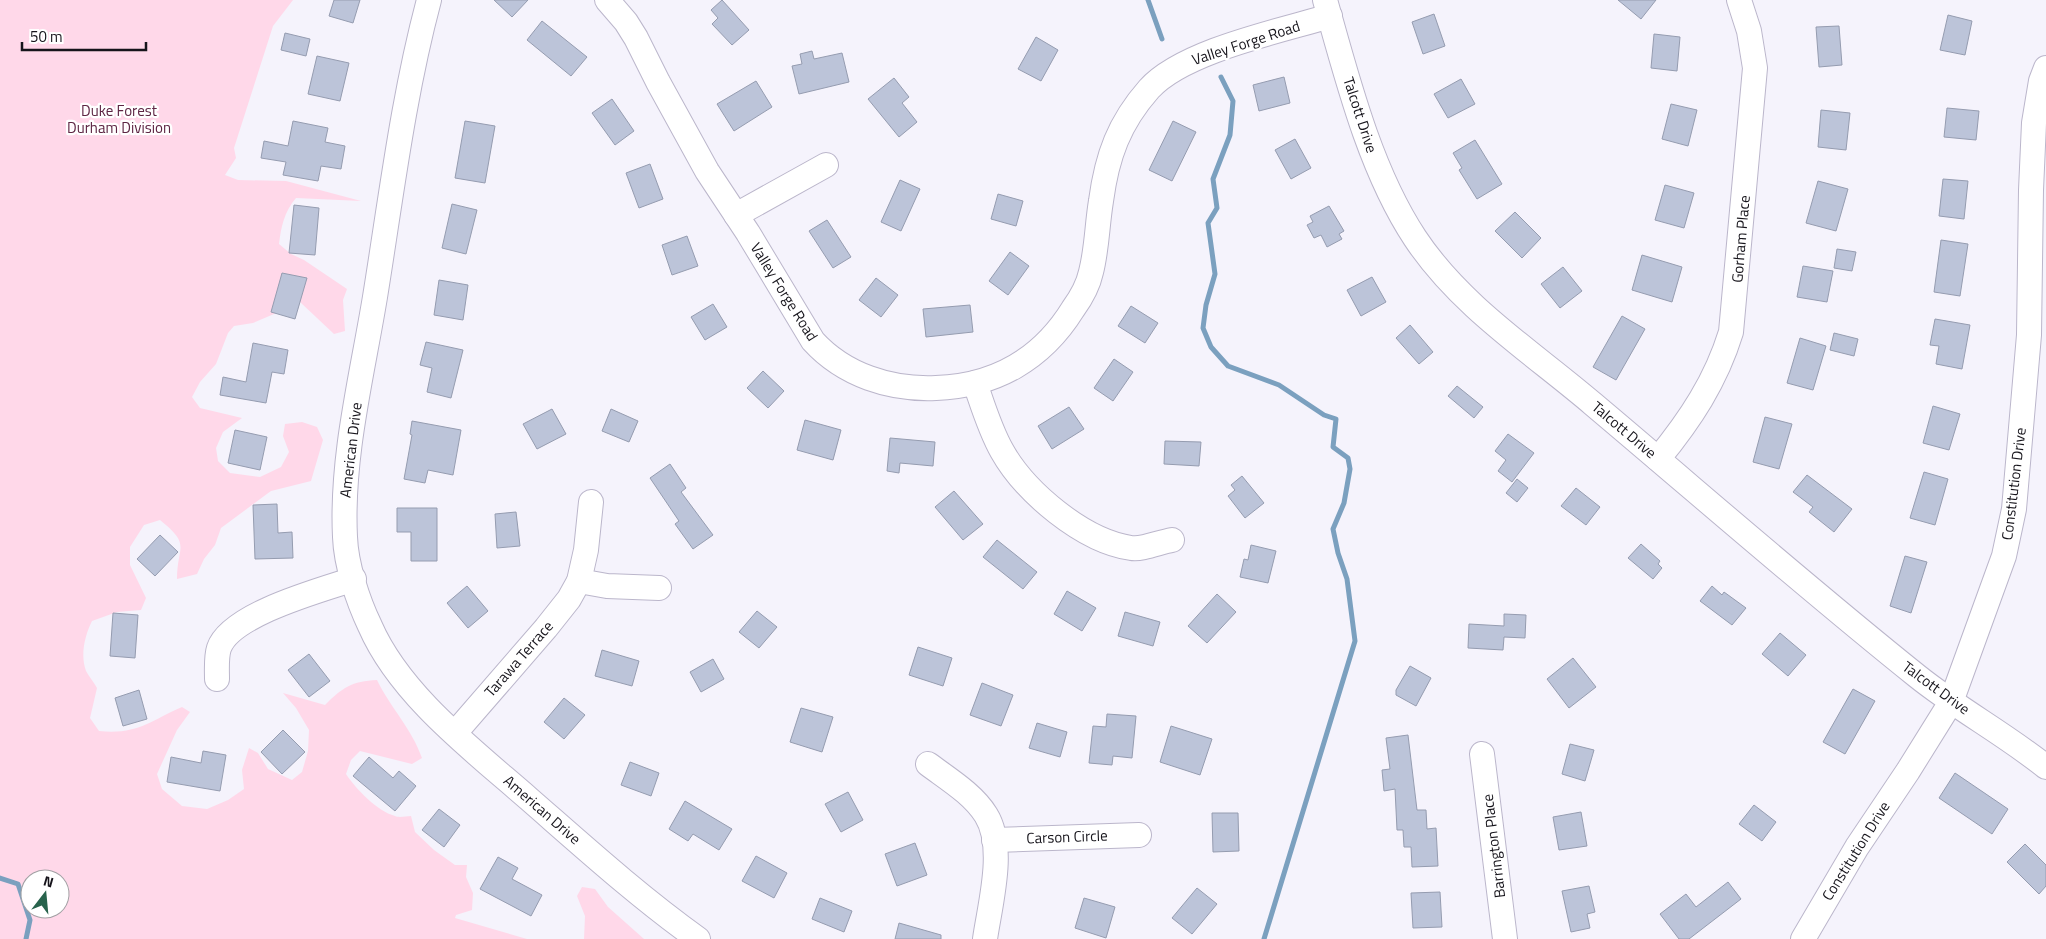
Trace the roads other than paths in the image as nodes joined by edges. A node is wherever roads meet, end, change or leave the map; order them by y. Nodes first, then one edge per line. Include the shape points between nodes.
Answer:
1 (429, 0) edge
2 (608, 0) edge
3 (1739, 0) edge
4 (1327, 8) edge
5 (2046, 68) edge
6 (826, 165) dead end
7 (736, 215) junction
8 (2037, 335) edge
9 (975, 383) junction
10 (1658, 459) junction
11 (591, 502) dead end
12 (1172, 540) dead end
13 (354, 579) junction
14 (578, 582) junction
15 (659, 588) dead end
16 (217, 679) dead end
17 (1951, 702) junction
18 (455, 733) junction
19 (1482, 754) dead end
20 (928, 764) dead end
21 (2046, 767) edge
22 (1139, 835) dead end
23 (994, 840) junction
24 (698, 939) edge
25 (985, 939) edge
26 (1505, 939) edge
27 (1803, 939) edge

1 - 13 street, American Drive via 410,86 344,487 345,539
2 - 7 street, Valley Forge Road via 636,38 707,171
3 - 10 street, Gorham Place via 1749,31 1755,68 1731,332 1717,372 1703,398
4 - 9 street, Valley Forge Road via 1196,58 1150,87 1117,136 1105,177 1091,273 1081,298 1062,327 1033,356
4 - 10 street, Talcott Drive via 1378,168 1416,240 1448,280 1500,329
5 - 8 street, Constitution Drive via 2034,123 2031,190
6 - 7 street
7 - 9 street, Valley Forge Road via 803,327 832,358 872,379 896,386 951,387
8 - 17 street, Constitution Drive via 2009,535
9 - 12 street via 1002,452 1026,483 1068,520 1102,539 1133,549
10 - 17 street, Talcott Drive
11 - 14 street, Tarawa Terrace via 586,550
13 - 16 street via 261,612 234,629 219,649
13 - 18 street, American Drive via 369,625 388,661 413,693
14 - 15 street
14 - 18 street, Tarawa Terrace via 546,628
17 - 21 street, Talcott Drive
17 - 27 street, Constitution Drive via 1857,847
18 - 24 street, American Drive via 633,891
19 - 26 street, Barrington Place
20 - 23 street via 979,806
22 - 23 street, Carson Circle
23 - 25 street via 995,868

